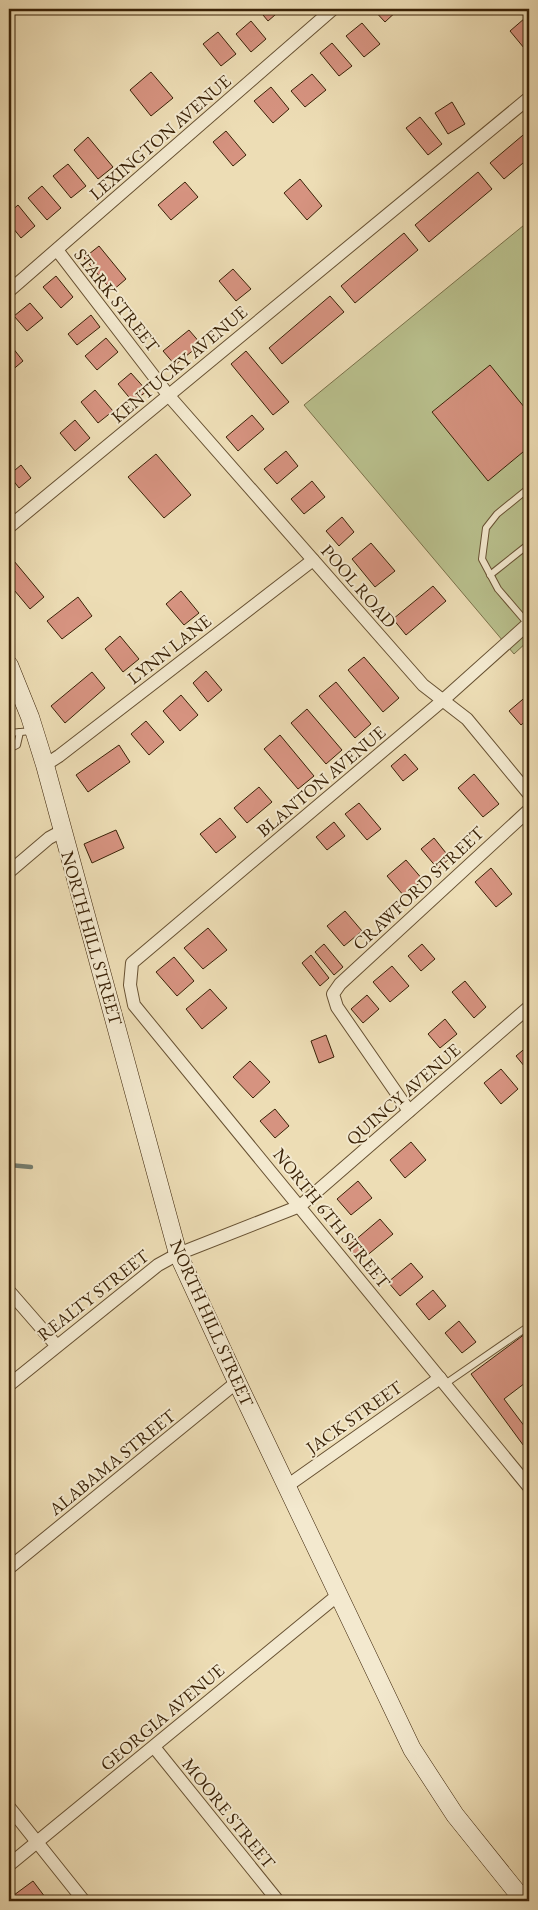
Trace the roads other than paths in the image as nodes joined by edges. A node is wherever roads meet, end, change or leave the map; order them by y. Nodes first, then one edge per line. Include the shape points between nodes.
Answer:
1 (333, 9) edge
2 (529, 98) edge
3 (57, 250) junction
4 (9, 291) edge
5 (169, 396) junction
6 (529, 488) edge
7 (9, 525) edge
8 (529, 544) edge
9 (313, 560) junction
10 (490, 575) junction
11 (529, 624) edge
12 (9, 665) edge
13 (442, 701) junction
14 (27, 732) junction
15 (9, 733) edge
16 (9, 749) edge
17 (45, 765) junction
18 (529, 794) edge
19 (529, 810) edge
20 (62, 831) junction
21 (9, 872) edge
22 (132, 963) joint
23 (529, 1009) edge
24 (409, 1112) junction
25 (300, 1206) junction
26 (178, 1254) junction
27 (9, 1290) edge
28 (529, 1326) edge
29 (56, 1345) junction
30 (443, 1381) junction
31 (236, 1382) junction
32 (9, 1385) edge
33 (287, 1486) junction
34 (529, 1487) edge
35 (9, 1568) edge
36 (338, 1595) junction
37 (154, 1747) junction
38 (9, 1807) edge
39 (37, 1842) junction
40 (9, 1865) edge
41 (84, 1901) edge
42 (278, 1901) edge
43 (524, 1901) edge

1 - 3 street, LEXINGTON AVENUE
2 - 5 street, KENTUCKY AVENUE
3 - 4 street, LEXINGTON AVENUE
3 - 5 street, STARK STREET
5 - 7 street, KENTUCKY AVENUE
5 - 9 street, POOL ROAD
6 - 10 lane via 486,528 482,559
8 - 10 lane
9 - 13 street, POOL ROAD via 423,685
9 - 17 street, LYNN LANE
10 - 11 lane
11 - 13 street, BLANTON AVENUE
12 - 14 street, NORTH HILL STREET
13 - 18 street, POOL ROAD via 466,719
13 - 22 street, BLANTON AVENUE
14 - 15 lane
14 - 16 lane via 17,745
14 - 17 street, NORTH HILL STREET
17 - 20 street, NORTH HILL STREET
19 - 24 street, CRAWFORD STREET via 333,994 337,1007
20 - 21 street
20 - 26 street, NORTH HILL STREET
22 - 25 street, NORTH 6TH STREET via 130,985 134,1005
23 - 24 street, QUINCY AVENUE
24 - 25 street, QUINCY AVENUE
25 - 26 street, QUINCY AVENUE
25 - 30 street, NORTH 6TH STREET
26 - 29 street, REALTY STREET via 158,1265
26 - 31 street, NORTH HILL STREET
27 - 29 street
28 - 30 lane
29 - 32 street, REALTY STREET
30 - 33 street, JACK STREET
30 - 34 street, NORTH 6TH STREET
31 - 33 street, NORTH HILL STREET
31 - 35 street, ALABAMA STREET
33 - 36 street, NORTH HILL STREET
36 - 37 street, GEORGIA AVENUE
36 - 43 street, NORTH HILL STREET via 412,1750 456,1815
37 - 39 street, GEORGIA AVENUE
37 - 42 street, MOORE STREET
38 - 39 street
39 - 40 street, GEORGIA AVENUE
39 - 41 street

